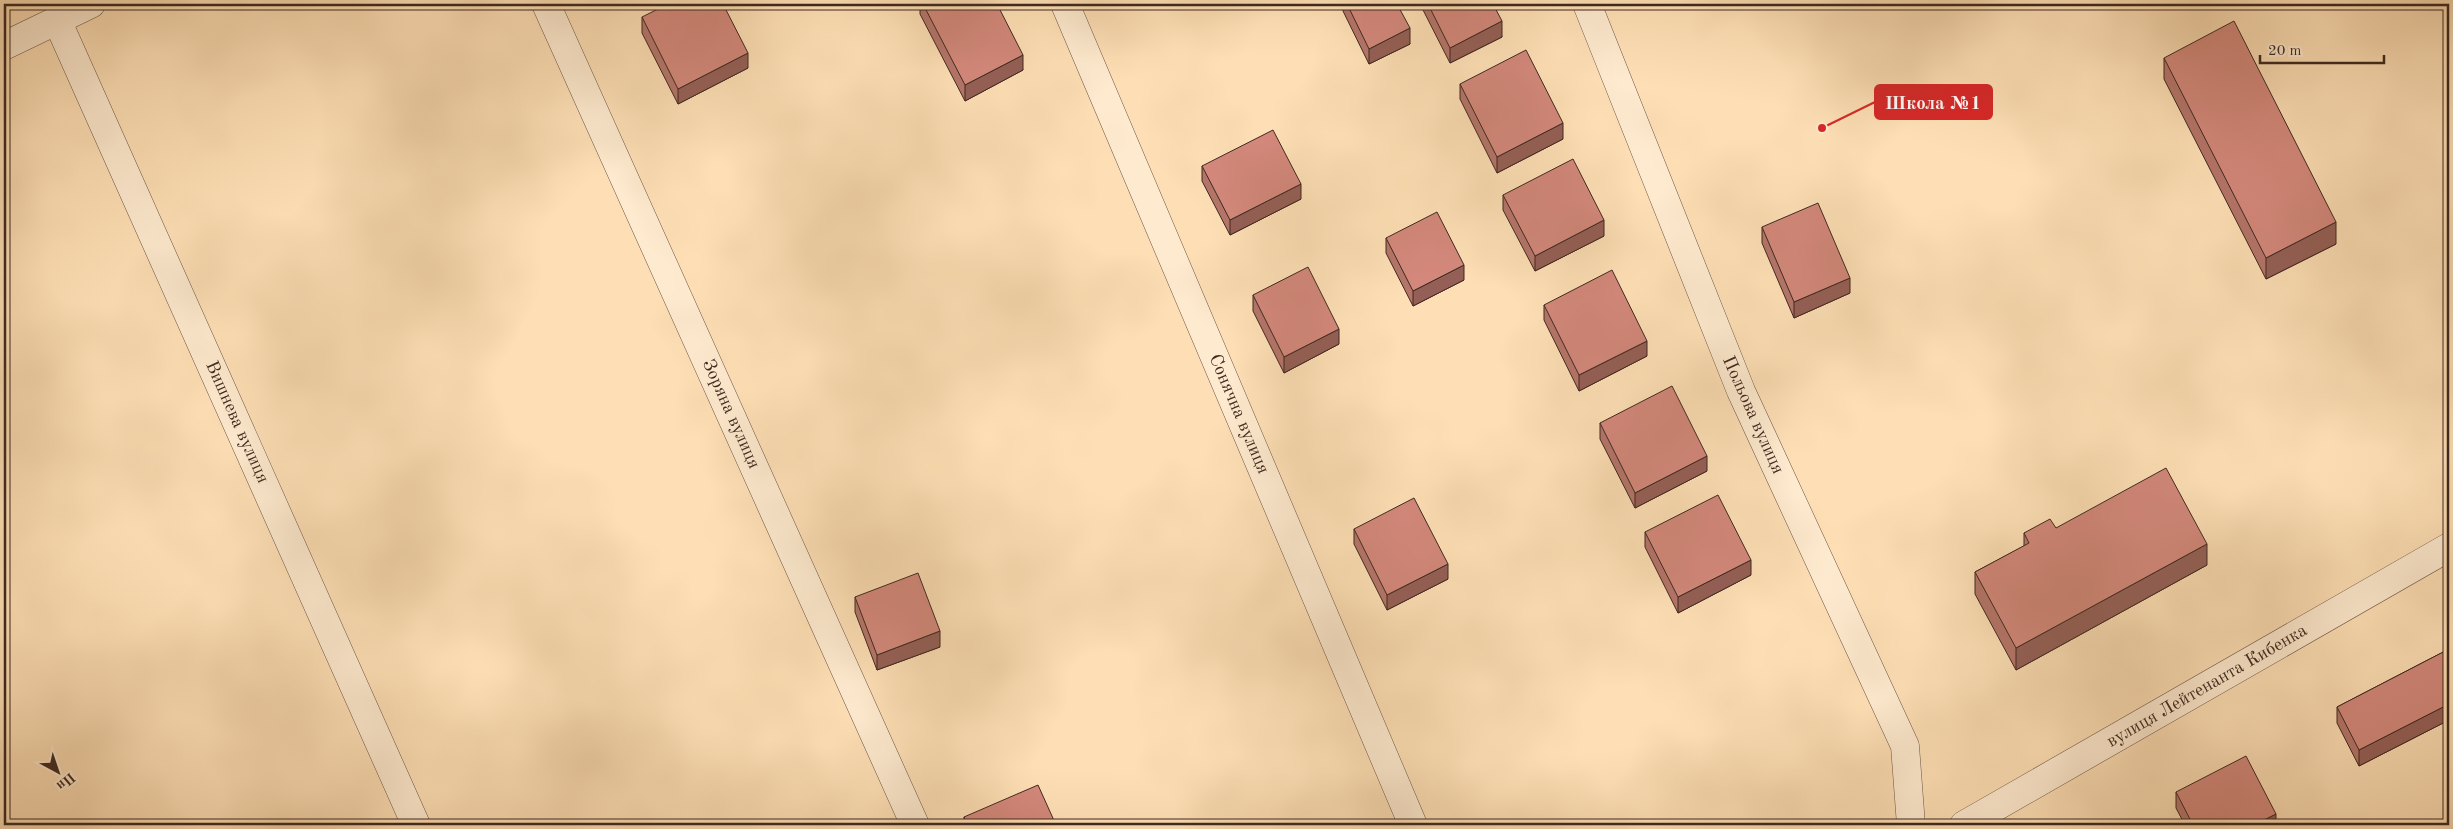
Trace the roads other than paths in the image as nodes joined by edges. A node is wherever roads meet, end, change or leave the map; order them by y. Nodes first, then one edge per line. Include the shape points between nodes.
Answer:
1 (91, 4) edge
2 (546, 4) edge
3 (1065, 4) edge
4 (1587, 4) edge
5 (57, 20) junction
6 (4, 46) edge
7 (2449, 547) edge
8 (416, 825) edge
9 (915, 825) edge
10 (1413, 825) edge
11 (1911, 825) edge
12 (1964, 825) edge

1 - 5 street
2 - 9 street, Зоряна вулиця
3 - 10 street, Сонячна вулиця
4 - 11 street, Польова вулиця via 1741,391 1905,746
5 - 6 street
5 - 8 street, Вишнева вулиця
7 - 12 street, вулиця Лейтенанта Кибенка

